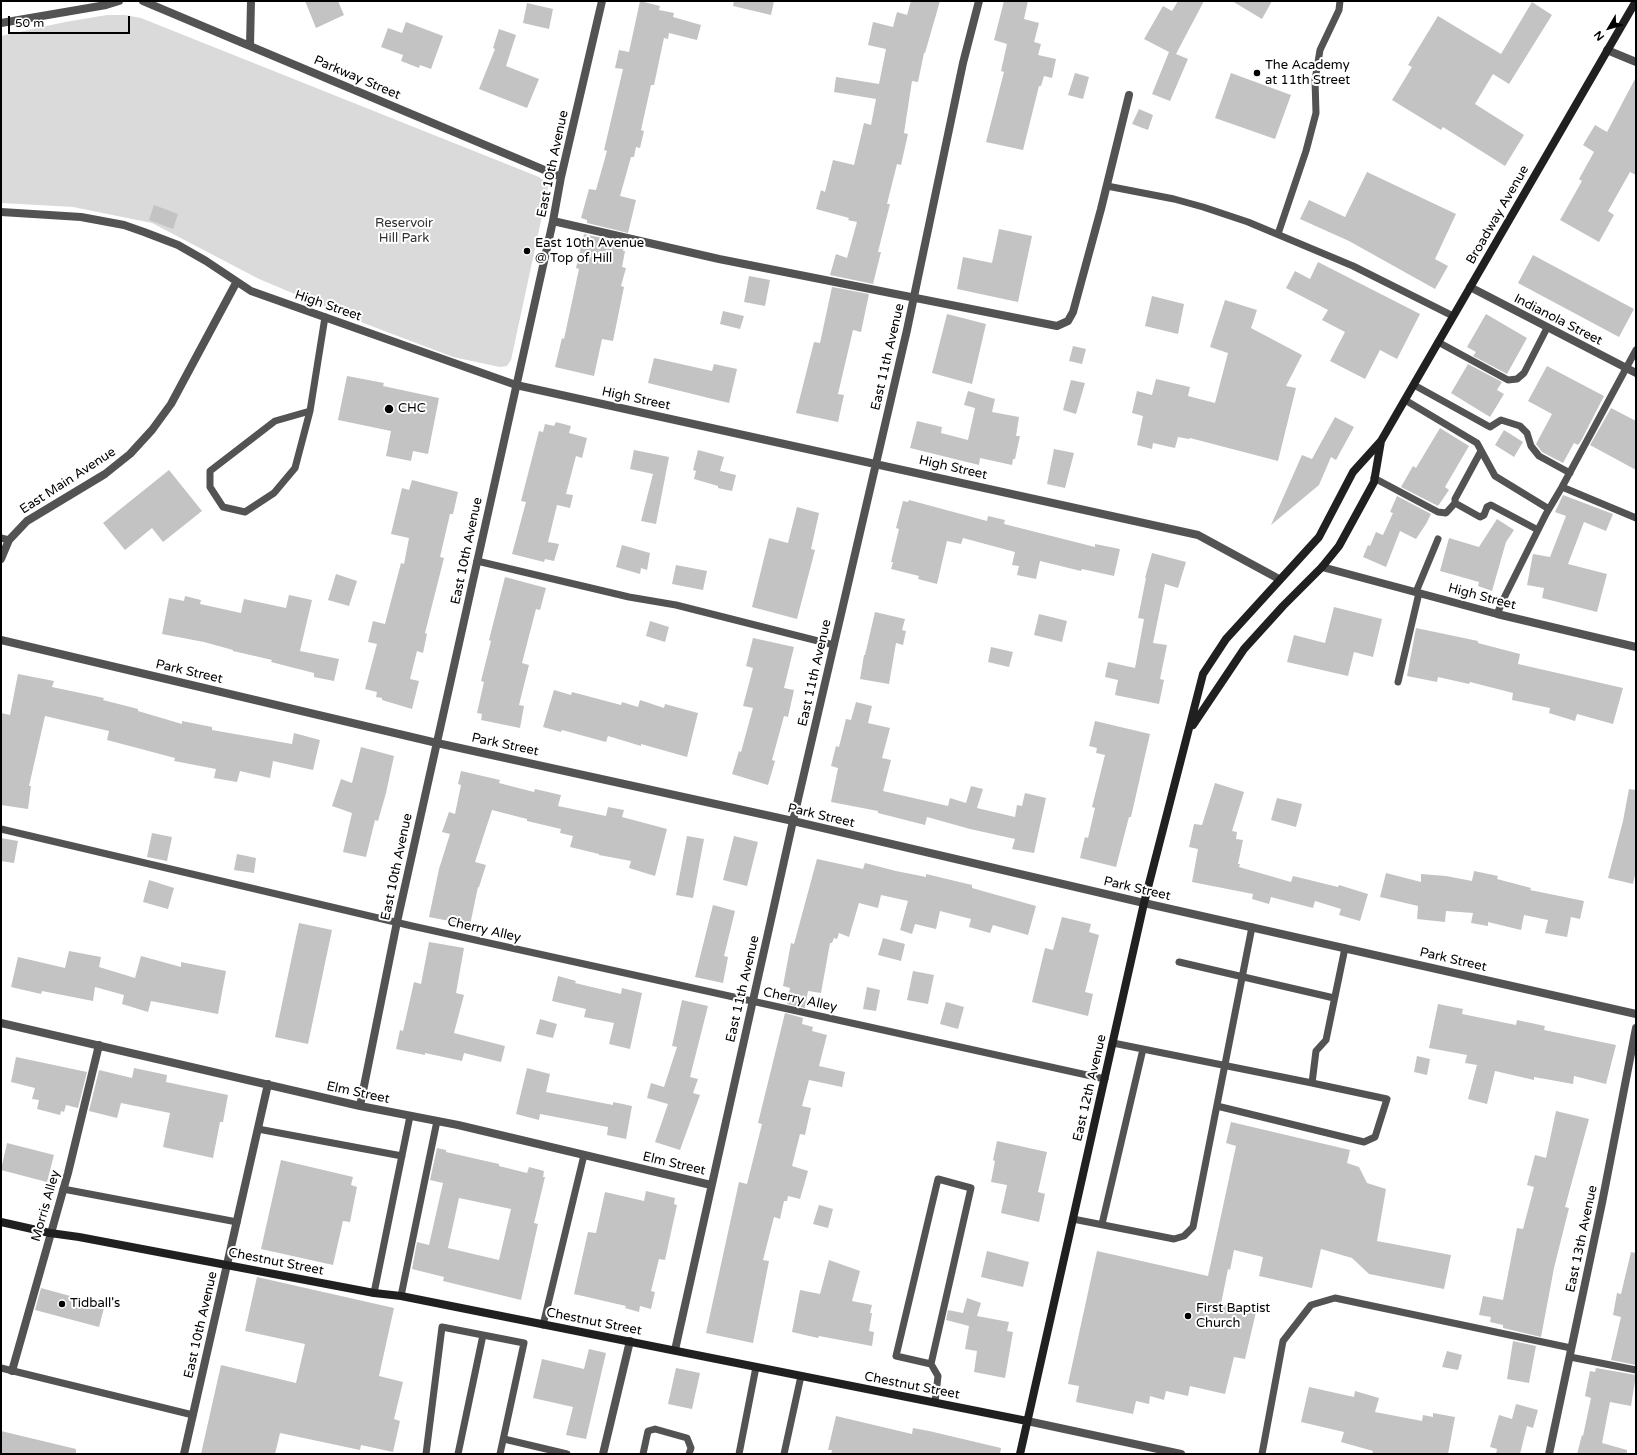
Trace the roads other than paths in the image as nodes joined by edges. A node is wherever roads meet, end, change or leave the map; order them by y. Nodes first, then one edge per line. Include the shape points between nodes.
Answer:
1 (119, 1) edge
2 (143, 1) edge
3 (251, 1) edge
4 (602, 1) edge
5 (979, 1) edge
6 (1340, 1) edge
7 (1636, 1) edge
8 (1, 23) edge
9 (250, 46) junction
10 (1607, 50) junction
11 (1636, 62) edge
12 (1129, 95) dead end
13 (561, 177) junction
14 (1107, 186) junction
15 (1, 212) edge
16 (553, 221) junction
17 (1278, 234) junction
18 (236, 283) junction
19 (1470, 287) junction
20 (914, 297) junction
21 (1453, 316) junction
22 (325, 318) junction
23 (1547, 328) junction
24 (1438, 342) junction
25 (1636, 350) edge
26 (1626, 368) junction
27 (1636, 373) edge
28 (516, 385) junction
29 (1414, 385) junction
30 (1405, 400) junction
31 (310, 411) junction
32 (1381, 441) junction
33 (1481, 451) junction
34 (875, 463) junction
35 (1570, 473) junction
36 (1374, 478) junction
37 (1562, 487) junction
38 (1455, 503) junction
39 (1549, 509) junction
40 (1636, 518) edge
41 (1538, 530) junction
42 (5, 539) edge
43 (1438, 539) dead end
44 (1, 558) edge
45 (477, 561) junction
46 (1322, 567) junction
47 (1279, 579) junction
48 (1300, 589) joint
49 (1418, 593) junction
50 (1497, 614) junction
51 (1, 640) edge
52 (834, 645) junction
53 (1636, 647) edge
54 (1398, 682) dead end
55 (1190, 729) junction
56 (437, 742) junction
57 (793, 821) junction
58 (1, 829) edge
59 (1144, 903) junction
60 (398, 922) junction
61 (1252, 928) junction
62 (1345, 948) junction
63 (1179, 962) dead end
64 (1242, 976) junction
65 (1334, 998) junction
66 (752, 1002) junction
67 (1636, 1014) edge
68 (1, 1023) edge
69 (1636, 1028) edge
70 (1113, 1043) junction
71 (99, 1045) junction
72 (1143, 1049) junction
73 (1225, 1066) junction
74 (1105, 1079) junction
75 (1312, 1083) junction
76 (268, 1084) junction
77 (360, 1106) junction
78 (1217, 1106) junction
79 (410, 1116) junction
80 (437, 1121) junction
81 (258, 1129) junction
82 (584, 1155) junction
83 (402, 1156) junction
84 (711, 1185) junction
85 (63, 1189) junction
86 (1073, 1219) junction
87 (1, 1222) edge
88 (237, 1222) junction
89 (1102, 1224) junction
90 (50, 1233) junction
91 (227, 1265) junction
92 (374, 1293) junction
93 (402, 1296) junction
94 (544, 1325) junction
95 (483, 1335) junction
96 (630, 1341) junction
97 (674, 1350) junction
98 (1571, 1352) junction
99 (931, 1364) junction
100 (756, 1367) junction
101 (1, 1368) edge
102 (1636, 1370) edge
103 (12, 1371) junction
104 (801, 1376) junction
105 (935, 1402) junction
106 (193, 1415) junction
107 (1027, 1421) junction
108 (504, 1439) junction
109 (184, 1454) edge
110 (426, 1454) edge
111 (458, 1454) edge
112 (500, 1454) edge
113 (567, 1454) edge
114 (603, 1454) edge
115 (643, 1454) edge
116 (689, 1454) edge
117 (739, 1454) edge
118 (784, 1454) edge
119 (1020, 1454) edge
120 (1181, 1454) edge
121 (1262, 1454) edge
122 (1549, 1454) edge

1 - 8 street
2 - 9 street, Parkway Street
3 - 9 street
4 - 13 street, East 10th Avenue
5 - 20 street, East 11th Avenue via 963,62
6 - 17 lane via 1339,10 1320,50 1315,80 1316,113
7 - 10 street, Broadway Avenue
9 - 13 street, Parkway Street
10 - 11 street
10 - 19 street, Broadway Avenue
12 - 14 street
13 - 16 street, East 10th Avenue
14 - 17 lane via 1140,191 1203,207
14 - 20 street via 1073,312 1065,324 1045,324
15 - 18 street, High Street via 81,217 124,225 178,245
16 - 20 street via 719,259
16 - 28 street, East 10th Avenue
17 - 21 lane via 1353,266
18 - 22 street, High Street
18 - 42 street, East Main Avenue via 171,404 152,430 130,454 105,474 32,518
19 - 21 street, Broadway Avenue
19 - 23 street, Indianola Street
20 - 34 street, East 11th Avenue
21 - 24 street, Broadway Avenue
22 - 28 street, High Street
22 - 31 lane
23 - 24 lane via 1524,373 1508,380
23 - 26 street, Indianola Street
24 - 29 street, Broadway Avenue
25 - 26 lane
26 - 27 street, Indianola Street
26 - 35 lane
28 - 34 street, High Street
28 - 45 street, East 10th Avenue
29 - 30 street, Broadway Avenue
29 - 35 lane via 1490,427 1500,420 1520,426 1527,432 1531,446 1539,456
30 - 32 street, Broadway Avenue
30 - 33 lane via 1477,443
31 - 31 lane via 295,468 274,493 245,512 223,507 210,487 210,471 275,421
32 - 36 street, Broadway Avenue
32 - 47 street, Broadway Avenue via 1353,472 1319,537
33 - 38 lane via 1454,499
33 - 39 lane via 1495,476
34 - 47 street, High Street via 1198,535
34 - 52 street, East 11th Avenue
35 - 37 lane
36 - 38 lane via 1438,512 1446,513
36 - 46 street, Broadway Avenue via 1339,546
37 - 39 lane
37 - 40 lane
38 - 41 lane via 1480,517 1491,505
39 - 41 lane
41 - 50 lane
42 - 44 street, East Main Avenue
43 - 49 lane
45 - 52 lane via 628,597 676,605
45 - 56 street, East 10th Avenue
46 - 48 street, Broadway Avenue
46 - 49 street, High Street
47 - 55 street, East 12th Avenue via 1226,639 1203,674
48 - 55 street, East 12th Avenue via 1244,649
49 - 50 street, High Street
49 - 54 lane
50 - 53 street, High Street
51 - 56 street, Park Street
52 - 57 street, East 11th Avenue
55 - 59 street, East 12th Avenue
56 - 57 street, Park Street
56 - 60 street, East 10th Avenue
57 - 59 street, Park Street
57 - 66 street, East 11th Avenue
58 - 60 lane, Cherry Alley
59 - 61 street, Park Street
59 - 70 street, East 12th Avenue
60 - 66 lane, Cherry Alley
60 - 77 street, East 10th Avenue
61 - 62 street, Park Street
61 - 64 lane
62 - 65 lane
62 - 67 street, Park Street
63 - 64 lane
64 - 65 lane
64 - 73 lane
65 - 75 lane via 1326,1040 1316,1051
66 - 74 lane, Cherry Alley
66 - 84 street, East 11th Avenue
68 - 71 street, Elm Street
69 - 98 street, East 13th Avenue
70 - 72 lane
70 - 74 street, East 12th Avenue
71 - 76 street, Elm Street
71 - 85 street, Morris Alley
72 - 73 lane
72 - 89 lane
73 - 75 lane
73 - 78 lane
74 - 86 street, East 12th Avenue
75 - 78 lane via 1387,1099 1375,1137 1364,1142
76 - 77 street, Elm Street
76 - 81 street, East 10th Avenue
77 - 79 street, Elm Street
78 - 89 lane via 1193,1227 1184,1236 1174,1239
79 - 80 street, Elm Street
79 - 83 lane
80 - 82 street, Elm Street
80 - 93 lane
81 - 83 lane
81 - 88 street, East 10th Avenue
82 - 84 street, Elm Street
82 - 94 lane
83 - 92 lane
84 - 97 street, East 11th Avenue
85 - 88 lane
85 - 90 street, Morris Alley
86 - 89 lane
86 - 107 street, East 12th Avenue
87 - 90 street, Chestnut Street
88 - 91 street, East 10th Avenue
90 - 91 street, Chestnut Street
90 - 103 street, Morris Alley
91 - 92 street, Chestnut Street
91 - 106 street, East 10th Avenue
92 - 93 street, Chestnut Street
93 - 94 street, Chestnut Street
94 - 96 street, Chestnut Street
95 - 108 lane via 524,1343
95 - 110 lane via 442,1327
95 - 111 lane
96 - 97 street, Chestnut Street
96 - 114 street
97 - 100 street, Chestnut Street
98 - 102 lane
98 - 121 lane via 1335,1298 1311,1305 1283,1341
98 - 122 street, East 13th Avenue
99 - 99 lane via 971,1188 938,1179 896,1356
99 - 105 lane via 938,1376
100 - 104 street, Chestnut Street
100 - 117 lane
101 - 103 lane
103 - 106 lane
104 - 105 street, Chestnut Street
104 - 118 lane
105 - 107 street, Chestnut Street
106 - 109 street, East 10th Avenue
107 - 119 street, East 12th Avenue
107 - 120 street, Chestnut Street
108 - 112 lane
108 - 113 lane
115 - 116 lane via 648,1431 656,1430 687,1438 691,1448

